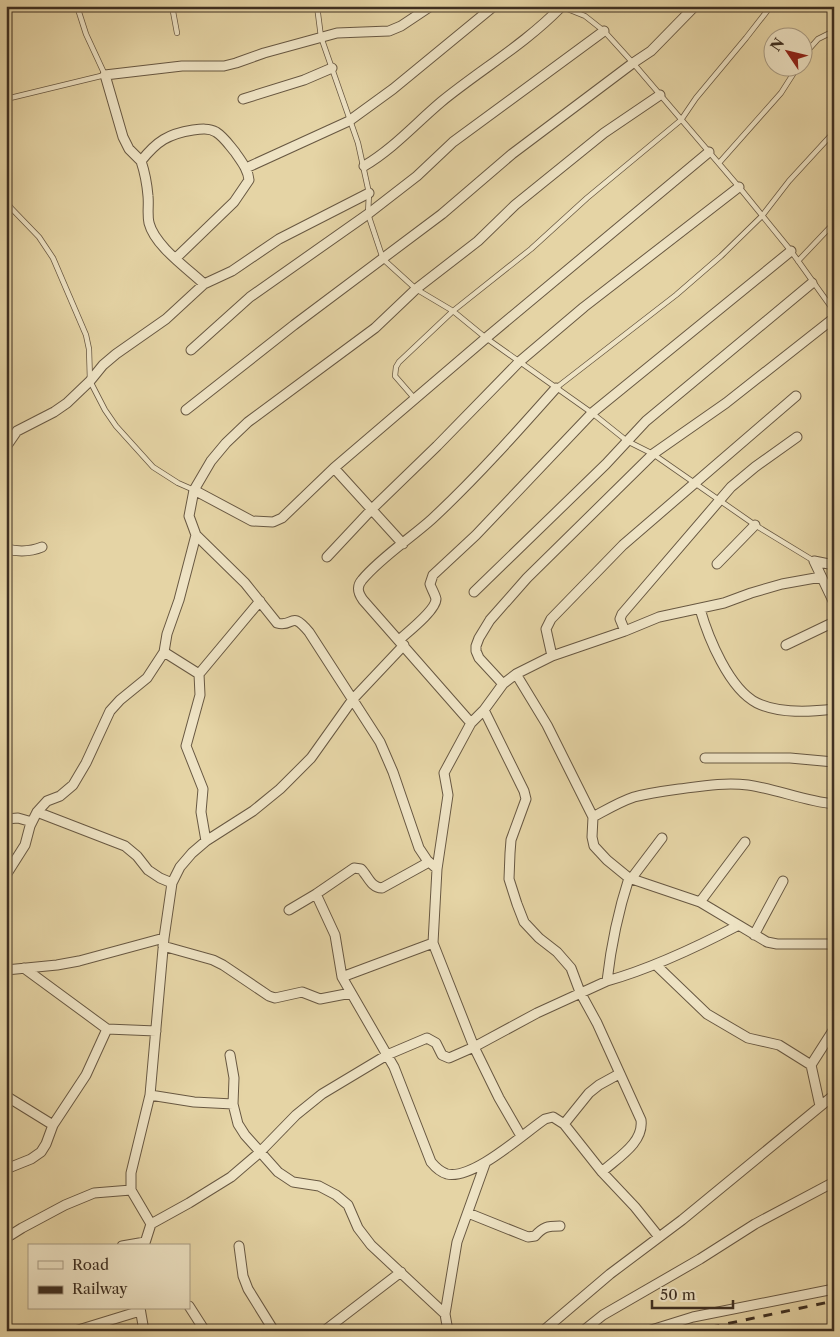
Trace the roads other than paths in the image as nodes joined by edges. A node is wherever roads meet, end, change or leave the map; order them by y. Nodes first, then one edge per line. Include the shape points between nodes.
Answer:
1 (77, 6) edge
2 (172, 6) edge
3 (317, 6) edge
4 (431, 6) edge
5 (494, 6) edge
6 (561, 6) edge
7 (695, 6) edge
8 (771, 6) edge
9 (604, 31) junction
10 (834, 31) edge
11 (177, 34) dead end
12 (321, 37) junction
13 (812, 46) edge
14 (633, 62) junction
15 (332, 68) junction
16 (105, 74) junction
17 (791, 78) edge
18 (660, 95) junction
19 (6, 99) edge
20 (243, 99) dead end
21 (681, 120) junction
22 (349, 121) junction
23 (834, 132) edge
24 (710, 152) junction
25 (141, 161) junction
26 (719, 163) junction
27 (364, 166) junction
28 (246, 168) junction
29 (739, 186) junction
30 (369, 193) junction
31 (6, 200) edge
32 (368, 214) junction
33 (762, 216) junction
34 (834, 223) edge
35 (790, 251) junction
36 (176, 258) junction
37 (383, 259) junction
38 (798, 261) junction
39 (812, 283) junction
40 (204, 284) junction
41 (416, 289) junction
42 (453, 311) junction
43 (834, 311) edge
44 (834, 318) edge
45 (486, 338) junction
46 (191, 350) dead end
47 (519, 362) junction
48 (90, 381) junction
49 (556, 388) junction
50 (796, 396) dead end
51 (416, 400) junction
52 (186, 410) dead end
53 (592, 413) junction
54 (797, 437) dead end
55 (627, 441) junction
56 (6, 447) edge
57 (653, 454) junction
58 (334, 468) junction
59 (695, 483) junction
60 (194, 490) junction
61 (720, 501) junction
62 (372, 509) junction
63 (755, 525) junction
64 (196, 535) junction
65 (403, 544) junction
66 (42, 547) dead end
67 (6, 549) edge
68 (327, 557) dead end
69 (814, 561) junction
70 (717, 564) dead end
71 (834, 565) edge
72 (820, 577) junction
73 (474, 592) dead end
74 (260, 601) junction
75 (834, 603) edge
76 (700, 608) junction
77 (834, 622) edge
78 (625, 631) junction
79 (402, 643) junction
80 (786, 644) dead end
81 (164, 652) junction
82 (552, 656) junction
83 (199, 674) junction
84 (516, 674) junction
85 (504, 684) junction
86 (353, 699) junction
87 (834, 709) edge
88 (484, 710) junction
89 (471, 723) junction
90 (705, 758) dead end
91 (834, 762) edge
92 (834, 804) edge
93 (37, 812) junction
94 (593, 817) junction
95 (6, 819) edge
96 (32, 822) junction
97 (662, 838) dead end
98 (206, 841) junction
99 (745, 842) dead end
100 (429, 862) junction
101 (437, 869) junction
102 (6, 875) edge
103 (630, 878) junction
104 (783, 881) dead end
105 (172, 883) junction
106 (316, 894) junction
107 (700, 902) junction
108 (289, 910) dead end
109 (737, 926) junction
110 (754, 936) junction
111 (164, 942) junction
112 (433, 943) junction
113 (834, 944) edge
114 (656, 965) junction
115 (24, 968) junction
116 (6, 970) edge
117 (342, 977) junction
118 (607, 981) junction
119 (580, 992) junction
120 (351, 993) junction
121 (107, 1029) junction
122 (834, 1029) edge
123 (156, 1031) junction
124 (474, 1047) junction
125 (230, 1055) dead end
126 (387, 1055) junction
127 (811, 1065) junction
128 (619, 1074) junction
129 (150, 1095) junction
130 (834, 1095) edge
131 (6, 1096) edge
132 (233, 1104) junction
133 (820, 1106) junction
134 (564, 1124) junction
135 (53, 1125) junction
136 (521, 1136) junction
137 (259, 1153) junction
138 (485, 1164) junction
139 (6, 1169) edge
140 (602, 1172) junction
141 (834, 1182) edge
142 (131, 1190) junction
143 (468, 1213) junction
144 (151, 1224) junction
145 (560, 1226) dead end
146 (659, 1237) junction
147 (6, 1238) edge
148 (144, 1244) edge
149 (239, 1246) dead end
150 (401, 1272) junction
151 (834, 1289) edge
152 (190, 1308) edge
153 (140, 1310) edge
154 (445, 1314) junction
155 (75, 1331) edge
156 (144, 1331) edge
157 (205, 1331) edge
158 (274, 1331) edge
159 (324, 1331) edge
160 (448, 1331) edge
161 (543, 1331) edge
162 (583, 1331) edge
163 (648, 1331) edge

1 - 16 lane
2 - 11 lane
3 - 12 lane
4 - 12 street via 389,30
5 - 22 street
6 - 9 lane via 585,16
6 - 27 street via 545,24 440,102 386,151
7 - 14 street via 651,51
8 - 21 lane
9 - 14 lane
9 - 32 street via 453,142 417,176
10 - 13 lane
12 - 15 lane
12 - 16 street via 224,66 182,66
14 - 18 lane
14 - 37 street via 512,154
15 - 20 street
15 - 22 lane
16 - 19 lane
16 - 25 street via 123,137
17 - 26 lane
18 - 21 lane
18 - 41 street via 604,134
21 - 24 lane
21 - 42 lane via 531,249
22 - 27 lane
22 - 28 street
23 - 33 lane
24 - 26 lane
24 - 45 street
25 - 28 street via 161,140 178,132 208,129 226,140
25 - 36 street via 146,175 151,230
26 - 29 lane
27 - 30 lane
28 - 36 street via 249,180 241,194
29 - 33 lane
29 - 47 street
30 - 32 lane
30 - 40 street via 280,239 232,271
31 - 48 lane via 53,258 86,335 90,349
32 - 37 lane
32 - 46 street via 250,297
33 - 35 lane
33 - 49 lane via 676,294
34 - 38 lane
35 - 38 lane
35 - 53 street
36 - 40 street
37 - 41 lane
37 - 52 street
38 - 39 lane
39 - 43 lane
39 - 55 street via 646,421
40 - 48 street via 166,319 103,365
41 - 42 lane
41 - 60 street via 375,328 248,422 211,461
42 - 45 lane
42 - 51 lane via 396,368 395,376
44 - 57 street via 726,403
45 - 47 lane
45 - 51 street
47 - 49 lane
47 - 62 street
48 - 56 street via 54,412 17,432
48 - 60 lane via 116,426 153,467
49 - 53 lane
49 - 65 street via 490,460
50 - 59 street
51 - 58 street
53 - 55 lane
53 - 79 street via 433,576 430,584 435,603
54 - 61 street via 738,481
55 - 57 lane
55 - 73 street
57 - 59 lane
57 - 85 street via 527,578 490,620 479,638 476,651
58 - 60 street via 282,518 273,522 252,520
58 - 62 street
59 - 61 lane
59 - 82 street via 623,545 551,619 546,629
60 - 64 street via 189,516
61 - 63 lane
61 - 78 street via 620,616
62 - 65 street
62 - 68 street
63 - 69 lane
63 - 70 street
64 - 74 street
64 - 81 street
65 - 79 street via 358,587 362,600
66 - 67 street via 18,551
69 - 71 street
69 - 72 street
72 - 75 street
72 - 76 street
74 - 83 street
74 - 86 street via 277,623 294,619 302,624
76 - 78 street
76 - 87 street via 719,656 748,697 764,706 781,710
77 - 80 street
78 - 82 street
79 - 86 street
79 - 89 street
81 - 83 street
81 - 93 street via 147,678 110,711 73,785 60,796 47,801
82 - 84 street
83 - 98 street via 200,695 186,746 203,789 201,812
84 - 85 street
84 - 94 street via 547,725
85 - 88 street
86 - 98 street via 310,758 280,789 253,812
86 - 100 street via 380,742 419,848
88 - 89 street
88 - 119 street via 521,782 526,799 511,840 510,880 517,904 524,922 571,968
89 - 101 street via 444,773 448,795
90 - 91 street
92 - 94 street via 767,788 719,784 635,797
93 - 96 street
93 - 105 street via 125,846 148,870
94 - 103 street via 594,846
95 - 96 street
96 - 102 street via 25,845
97 - 103 street
98 - 105 street via 180,867
99 - 107 street
100 - 101 street
100 - 106 street via 379,888 361,869 354,868
101 - 112 street
103 - 107 street
103 - 118 street via 611,944
104 - 110 street
105 - 111 street
106 - 108 street
106 - 117 street via 335,935
107 - 109 street
109 - 110 street
109 - 114 street
110 - 113 street via 777,944
111 - 115 street via 57,965
111 - 120 street via 218,962 276,998 302,992 320,999
111 - 123 street
112 - 117 street
112 - 124 street
114 - 118 street
114 - 127 street via 713,1018 748,1038 779,1045
115 - 116 street
115 - 121 street
117 - 120 street
118 - 119 street
119 - 124 street
119 - 128 street
120 - 126 street
121 - 123 street
121 - 135 street via 86,1075
122 - 127 street
123 - 129 street
124 - 126 street via 449,1058 427,1038
124 - 136 street
125 - 132 street via 234,1078
126 - 137 street via 322,1094
126 - 138 street via 437,1170 456,1174
127 - 133 street
128 - 134 street via 589,1093
128 - 140 street via 642,1127 634,1143
129 - 132 street
129 - 142 street via 135,1150
130 - 133 street
131 - 135 street
132 - 137 street via 238,1124
133 - 146 street
134 - 136 street via 553,1117 545,1119
134 - 140 street
135 - 139 street via 41,1152
136 - 138 street
137 - 144 street via 231,1177
137 - 150 street via 285,1178 319,1186 348,1205 362,1235
138 - 143 street
140 - 146 street
141 - 162 street via 755,1224
142 - 144 street
142 - 147 street via 94,1193 65,1205
143 - 145 street via 531,1237 544,1227
143 - 154 street via 457,1242
144 - 148 street
146 - 161 street
149 - 158 street via 248,1289
150 - 154 street
150 - 159 street
151 - 163 street via 693,1317
152 - 157 street
153 - 155 street
153 - 156 street
154 - 160 street

